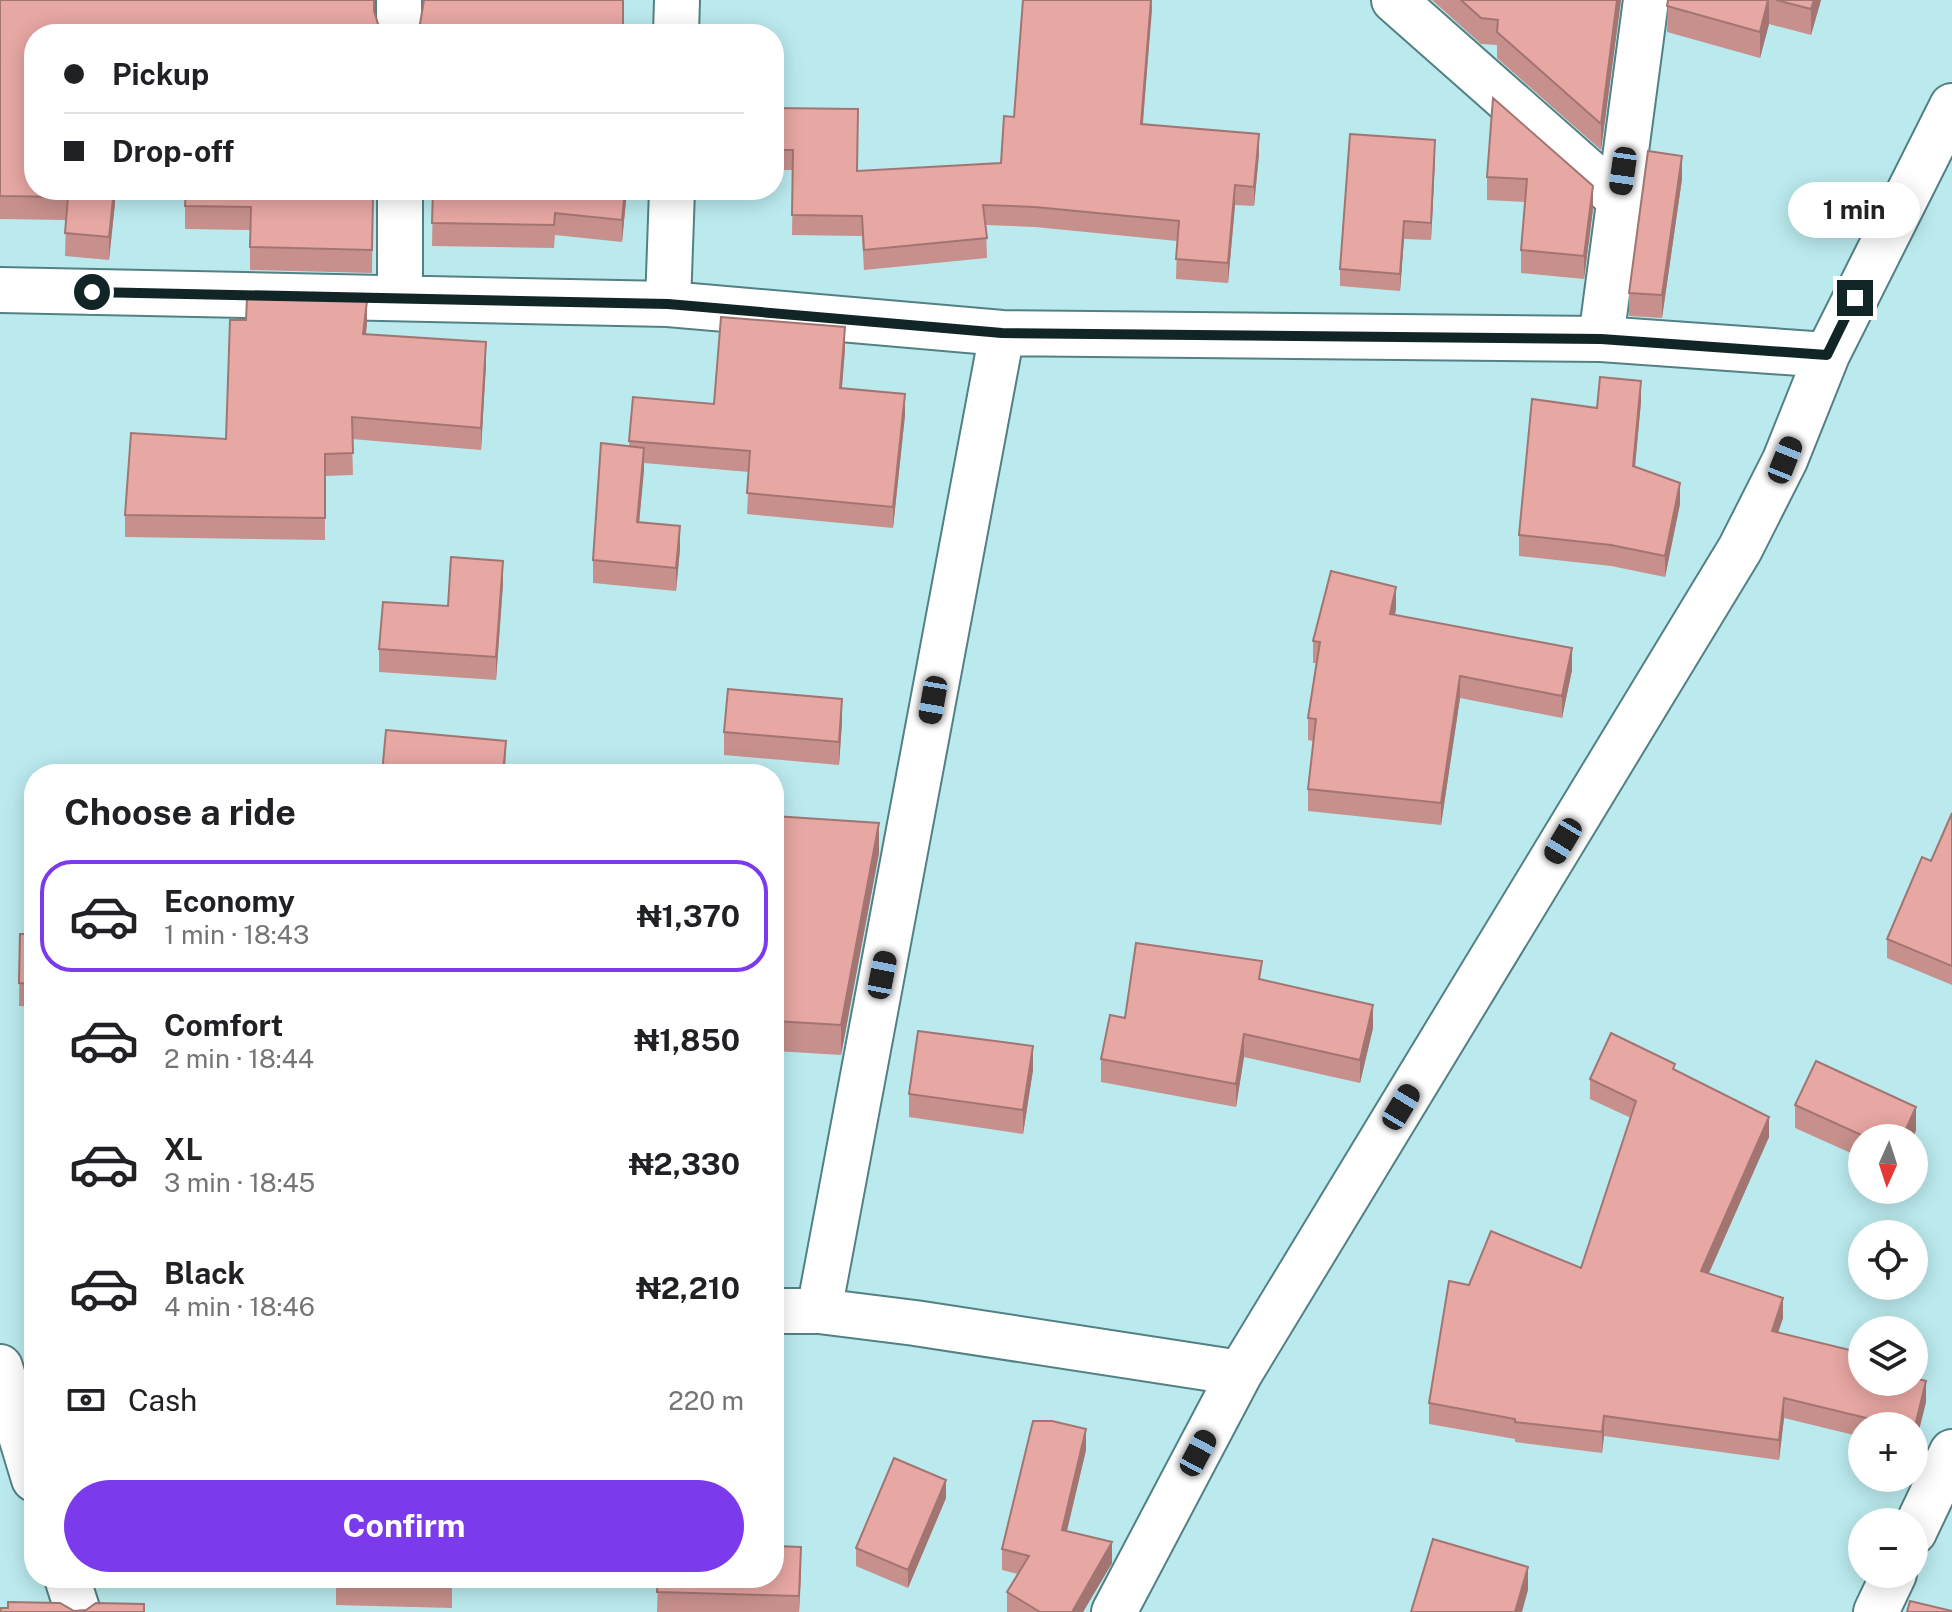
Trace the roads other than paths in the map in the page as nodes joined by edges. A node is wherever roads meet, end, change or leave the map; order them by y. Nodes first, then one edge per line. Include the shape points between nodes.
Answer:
1 (399, 0) edge
2 (677, 0) edge
3 (1394, 0) edge
4 (1646, 0) edge
5 (399, 24) edge
6 (676, 24) edge
7 (1948, 124) edge
8 (1619, 199) junction
9 (400, 200) edge
10 (672, 200) edge
11 (0, 290) edge
12 (400, 298) junction
13 (668, 304) junction
14 (1002, 333) junction
15 (1601, 339) junction
16 (1827, 355) junction
17 (784, 1311) edge
18 (819, 1311) junction
19 (24, 1358) edge
20 (0, 1361) edge
21 (0, 1367) edge
22 (1240, 1373) junction
23 (24, 1446) edge
24 (1952, 1452) edge
25 (1925, 1508) edge
26 (70, 1588) edge
27 (1887, 1588) edge
28 (78, 1612) edge
29 (1114, 1612) edge
30 (1876, 1612) edge

1 - 5 street
2 - 6 street
3 - 8 street
4 - 8 street
7 - 16 street
8 - 15 street
9 - 12 street
10 - 13 street
11 - 12 street
12 - 13 street
13 - 14 street
14 - 15 street
14 - 18 street
15 - 16 street
16 - 22 street via 1785,460 1740,549
17 - 18 street
18 - 22 street
19 - 20 street
21 - 23 street
22 - 29 street
24 - 25 street
26 - 28 street
27 - 30 street

